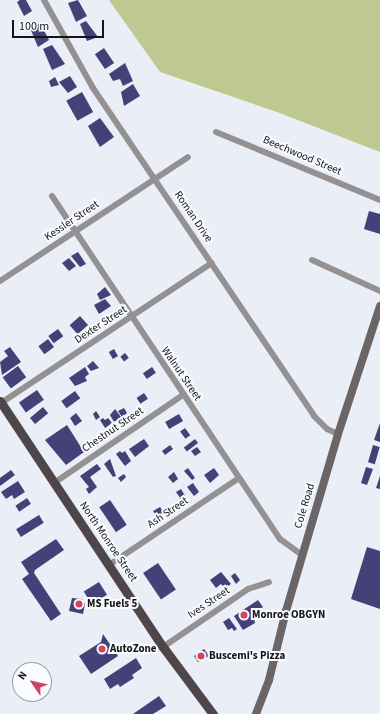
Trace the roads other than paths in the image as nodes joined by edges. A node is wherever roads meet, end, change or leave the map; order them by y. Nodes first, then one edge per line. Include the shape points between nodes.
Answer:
1 (44, 0) edge
2 (216, 132) dead end
3 (188, 157) dead end
4 (155, 178) junction
5 (52, 196) dead end
6 (380, 200) edge
7 (74, 232) junction
8 (312, 260) dead end
9 (212, 263) junction
10 (0, 281) edge
11 (380, 291) edge
12 (380, 306) edge
13 (131, 318) junction
14 (183, 395) junction
15 (1, 402) edge
16 (338, 434) junction
17 (239, 478) junction
18 (54, 482) junction
19 (302, 555) junction
20 (109, 565) junction
21 (269, 582) dead end
22 (163, 647) junction
23 (213, 714) edge
24 (256, 714) edge

1 - 4 street, Roman Drive via 93,88
2 - 6 street, Beechwood Street
3 - 4 street, Kessler Street
4 - 7 street, Kessler Street
4 - 9 street, Roman Drive
5 - 7 street, Walnut Street
7 - 10 street, Kessler Street
7 - 13 street, Walnut Street
8 - 11 street
9 - 13 street, Dexter Street
9 - 16 street, Roman Drive via 314,416 327,430
12 - 16 street, Cole Road
13 - 14 street, Walnut Street
13 - 15 street, Dexter Street
14 - 17 street, Walnut Street
14 - 18 street, Chestnut Street
15 - 18 main road, North Monroe Street
16 - 19 street, Cole Road
17 - 19 street, Walnut Street via 280,539
17 - 20 street, Ash Street
18 - 20 main road, North Monroe Street
19 - 24 street, Cole Road via 269,680
20 - 22 main road, North Monroe Street
21 - 22 street, Ives Street via 248,589
22 - 23 main road, North Monroe Street

